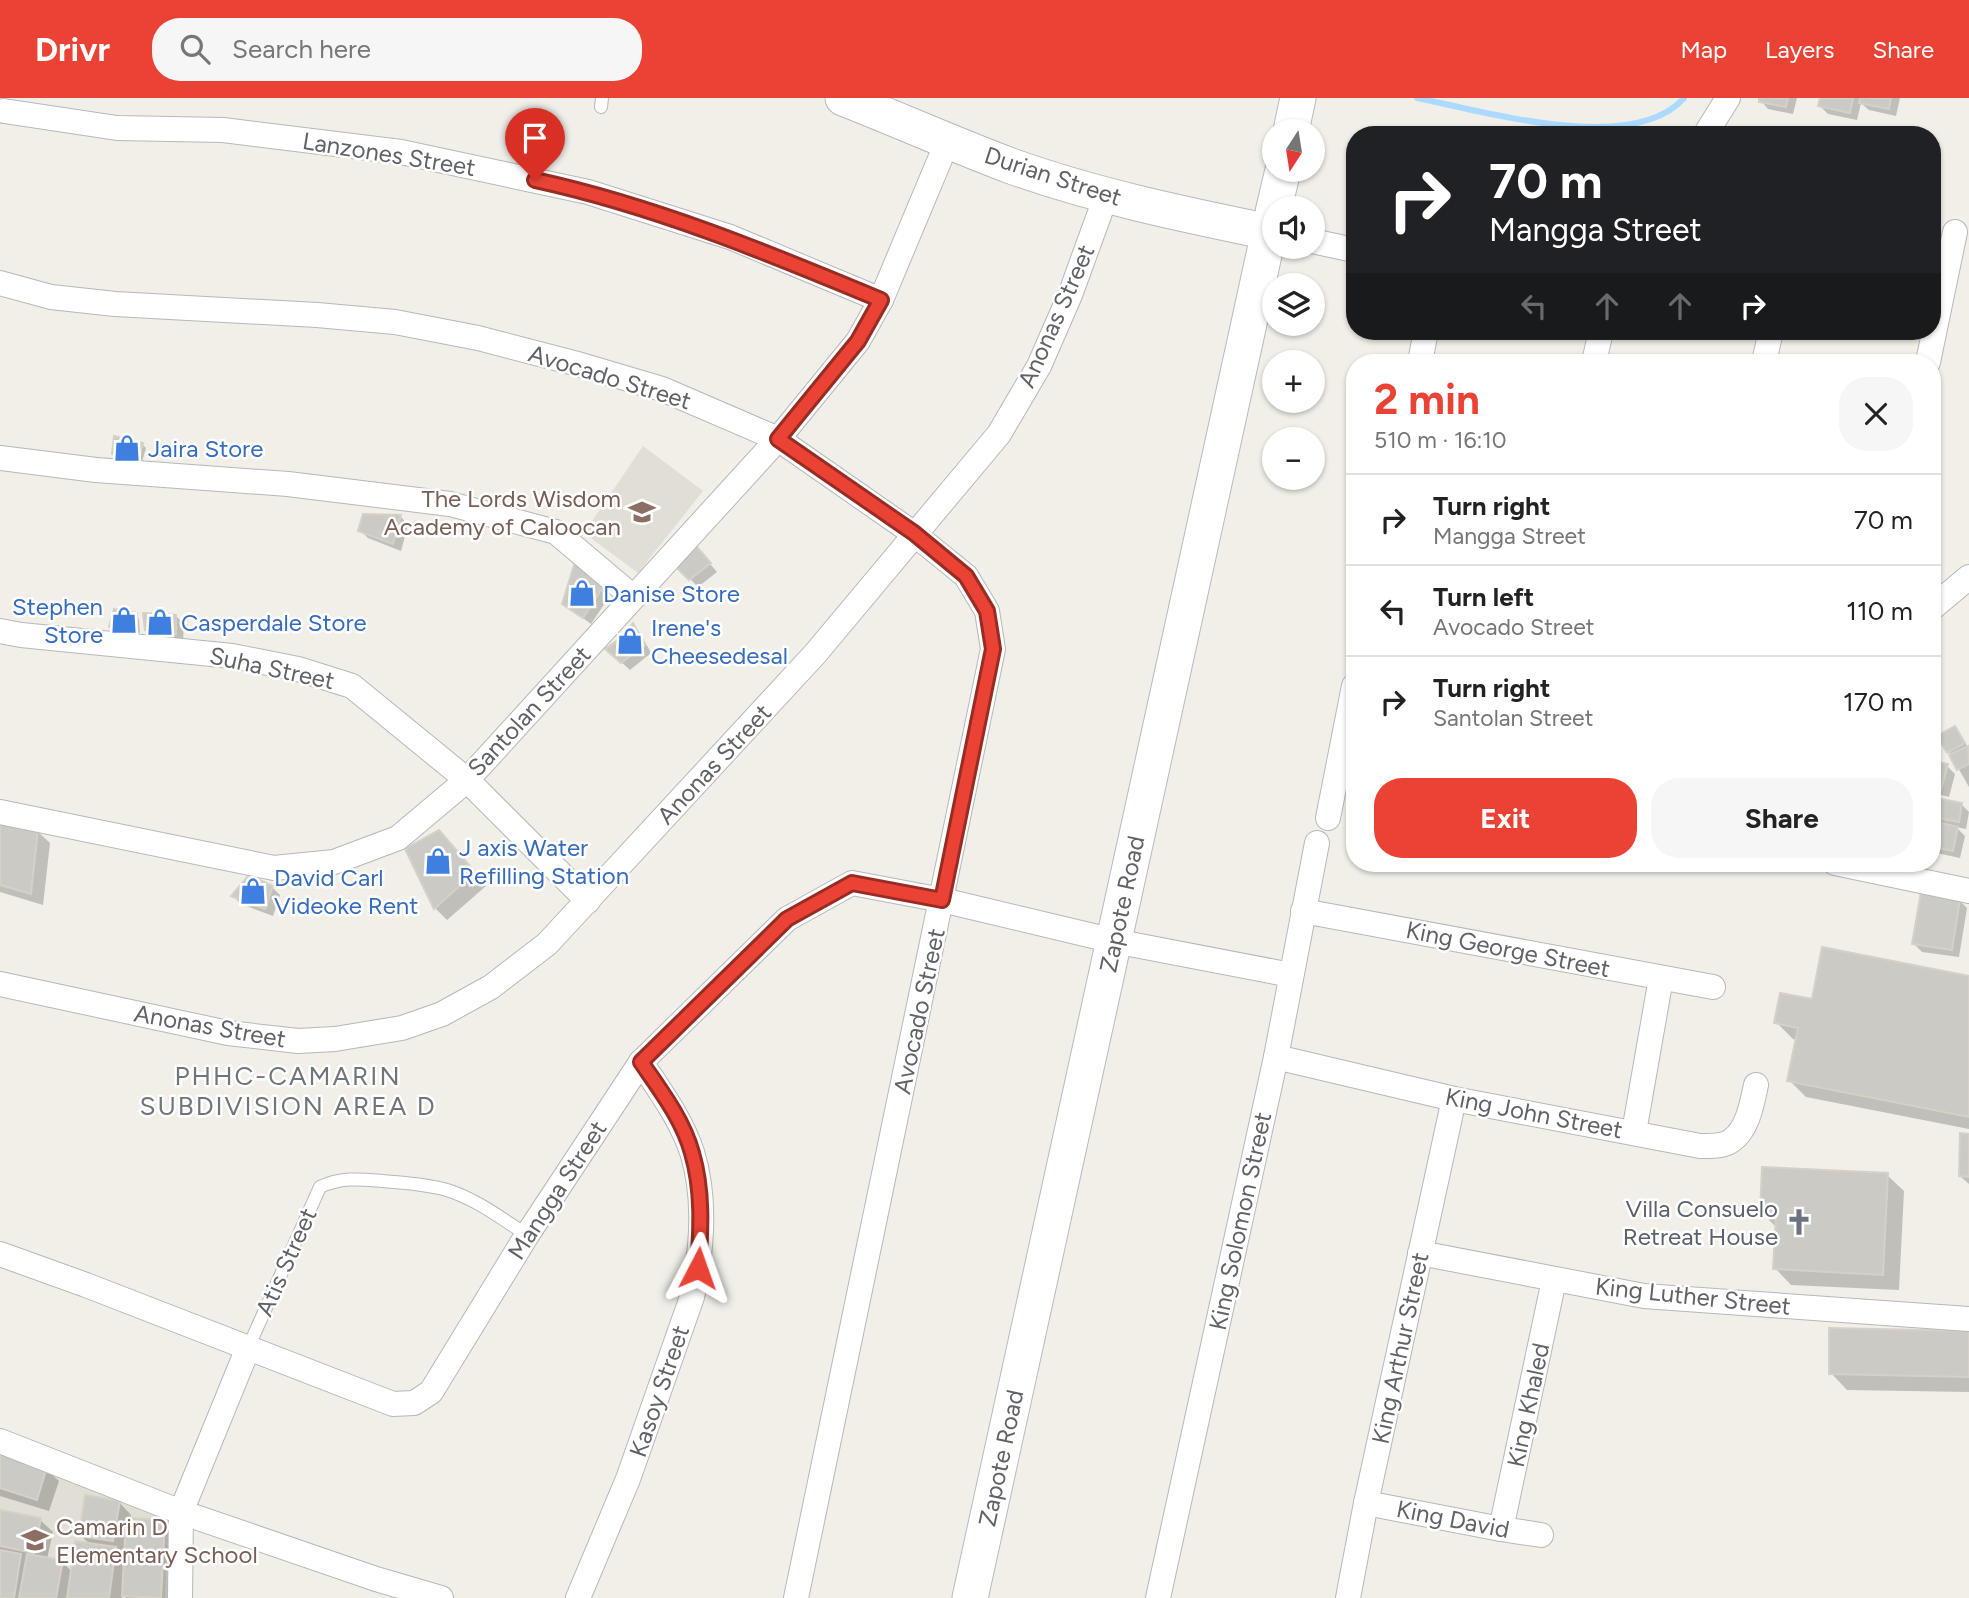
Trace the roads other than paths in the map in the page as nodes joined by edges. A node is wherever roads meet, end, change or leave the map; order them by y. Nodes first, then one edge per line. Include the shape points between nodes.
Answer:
1 (843, 98) edge
2 (1728, 98) edge
3 (4, 113) edge
4 (1711, 126) edge
5 (948, 140) junction
6 (1106, 196) junction
7 (1262, 220) edge
8 (1952, 231) edge
9 (1325, 244) edge
10 (1346, 248) edge
11 (1265, 259) edge
12 (0, 283) edge
13 (1941, 291) edge
14 (881, 300) junction
15 (778, 439) junction
16 (0, 458) edge
17 (914, 533) junction
18 (1969, 578) edge
19 (633, 597) junction
20 (1941, 601) edge
21 (0, 631) edge
22 (1346, 762) edge
23 (467, 779) junction
24 (0, 813) edge
25 (1328, 818) dead end
26 (1317, 843) dead end
27 (1878, 872) edge
28 (1969, 891) edge
29 (942, 900) junction
30 (587, 901) junction
31 (1303, 911) junction
32 (1114, 942) junction
33 (1291, 975) junction
34 (1661, 978) junction
35 (0, 984) edge
36 (1713, 987) dead end
37 (1276, 1057) junction
38 (641, 1062) junction
39 (1756, 1085) dead end
40 (1454, 1099) junction
41 (1634, 1132) junction
42 (527, 1235) junction
43 (1420, 1253) junction
44 (0, 1254) edge
45 (1554, 1280) junction
46 (1969, 1319) edge
47 (248, 1348) junction
48 (0, 1441) edge
49 (1366, 1503) junction
50 (181, 1512) junction
51 (1501, 1529) junction
52 (1541, 1535) dead end
53 (180, 1598) edge
54 (441, 1598) edge
55 (578, 1598) edge
56 (796, 1598) edge
57 (970, 1598) edge
58 (1158, 1598) edge
59 (1348, 1598) edge

1 - 5 main road, Durian Street
2 - 4 street
3 - 14 street, Lanzones Street via 117,128 223,130 401,152 561,186 730,237
5 - 6 main road, Durian Street
5 - 14 street, Santolan Street
6 - 7 main road, Durian Street via 1165,211
6 - 17 street, Anonas Street via 1039,366 999,433
8 - 13 street
9 - 10 street
11 - 32 main road, Zapote Road
12 - 15 street, Avocado Street via 51,297 394,322 466,336 662,389
14 - 15 street, Santolan Street via 858,341
15 - 17 street, Avocado Street
15 - 19 street, Santolan Street
16 - 19 street via 450,504 556,532
17 - 29 street, Avocado Street via 966,576 987,611 993,649
17 - 30 street, Anonas Street via 815,654
18 - 20 street
19 - 23 street, Santolan Street
21 - 23 street, Suha Street via 232,656 352,686
22 - 25 street
23 - 24 street, Santolan Street via 398,838 334,862 274,868
23 - 30 street, Suha Street
26 - 31 street, King Solomon Street
27 - 28 street
29 - 32 street, Mangga Street
29 - 38 street, Mangga Street via 852,883 787,919
29 - 56 street, Avocado Street
30 - 35 street, Anonas Street via 547,944 491,987 465,1003 402,1028 370,1035 268,1039
31 - 33 street, King Solomon Street
31 - 34 street, King George Street
32 - 33 street, Mangga Street
32 - 57 main road, Zapote Road
33 - 37 street, King Solomon Street
34 - 36 street, King George Street
34 - 41 street
37 - 40 street, King John Street
37 - 58 street, King Solomon Street
38 - 42 street, Mangga Street
38 - 55 street, Kasoy Street via 681,1125 692,1153 700,1197 698,1268 628,1479
39 - 41 street, King John Street via 1743,1127 1732,1141 1700,1146
40 - 41 street, King John Street
40 - 43 street, King Arthur Street
42 - 47 street, Mangga Street via 431,1392 414,1403 393,1404
42 - 47 lane, Atis Street via 480,1205 426,1185 352,1178 320,1187
43 - 45 street, King Luther Street
43 - 49 street, King Arthur Street
44 - 47 street, Mangga Street
45 - 46 street, King Luther Street via 1644,1296
45 - 51 street, King Khaled
47 - 50 street
48 - 50 street
49 - 51 street, King David
49 - 59 street, King Arthur Street
50 - 53 street
50 - 54 street
51 - 52 street, King David

